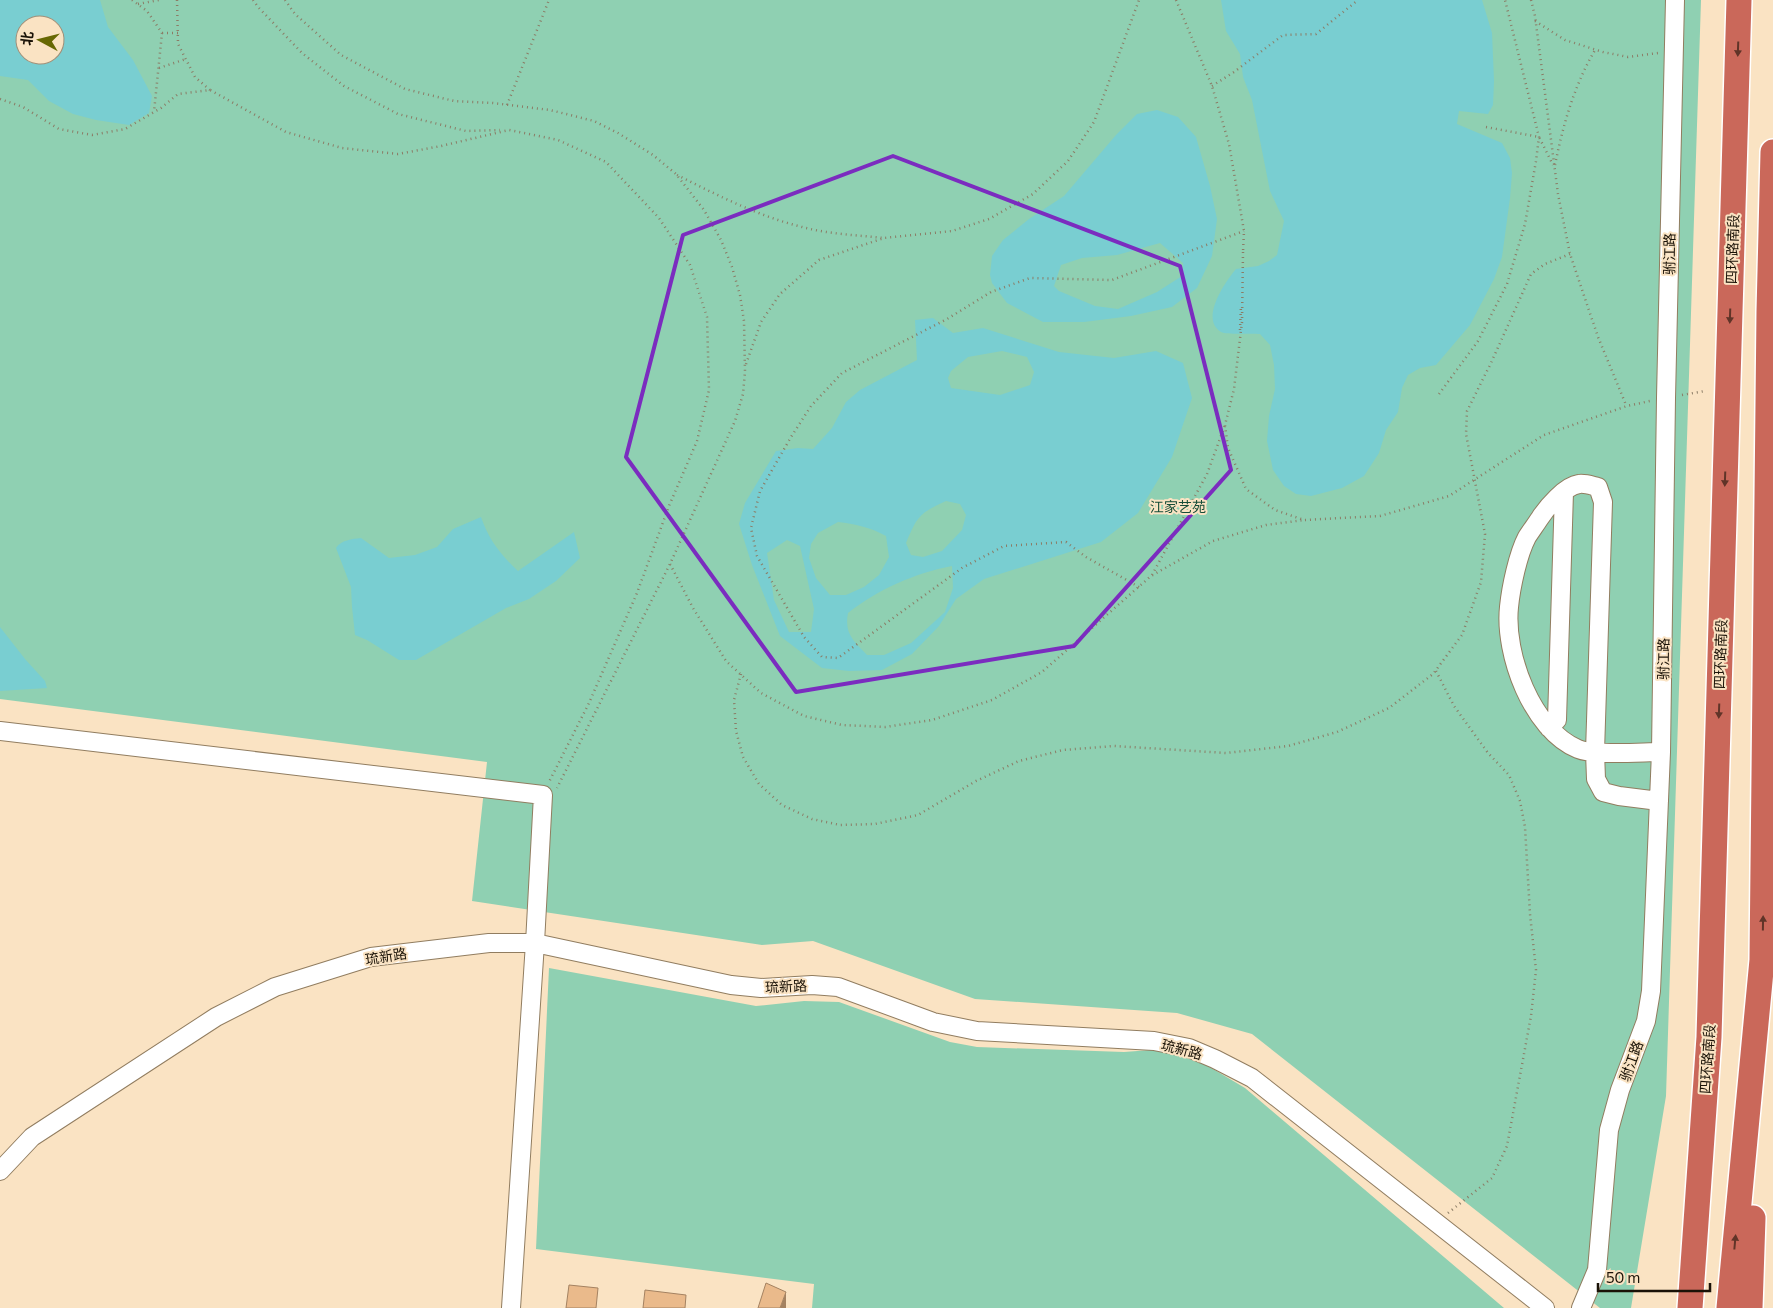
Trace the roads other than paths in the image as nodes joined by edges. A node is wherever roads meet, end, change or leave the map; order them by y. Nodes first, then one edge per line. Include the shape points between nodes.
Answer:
1 (1675, 0) edge
2 (1739, 0) edge
3 (1773, 152) edge
4 (1564, 492) junction
5 (1549, 728) junction
6 (0, 731) edge
7 (1595, 752) junction
8 (1661, 752) junction
9 (1659, 801) junction
10 (535, 943) junction
11 (1762, 960) junction
12 (1709, 1037) junction
13 (0, 1171) edge
14 (511, 1308) edge
15 (1545, 1308) edge
16 (1581, 1308) edge
17 (1675, 1308) edge
18 (1690, 1308) edge
19 (1729, 1308) edge
20 (1750, 1308) edge

1 - 8 street, 驸江路
2 -> 12 highway, 四环路南段
11 -> 3 highway
4 - 5 street via 1557,720
4 - 5 street via 1546,508 1526,538 1509,608 1512,645 1521,679 1530,700
4 - 7 street via 1579,484 1598,487 1603,502
5 - 7 street via 1566,744
6 - 10 street via 543,796
7 - 8 street
7 - 9 street via 1596,779 1603,792
8 - 9 street, 驸江路
9 - 16 street, 驸江路 via 1651,991 1646,1021 1609,1130 1597,1270
10 - 13 street, 琉新路 via 489,943 371,957 275,987 216,1017 32,1137
10 - 14 street
10 - 15 street, 琉新路 via 731,985 761,988 812,984 838,987 954,1028 1154,1042 1189,1048 1252,1078
19 -> 11 highway
11 - 20 highway
12 - 17 highway
12 - 18 highway, 四环路南段

